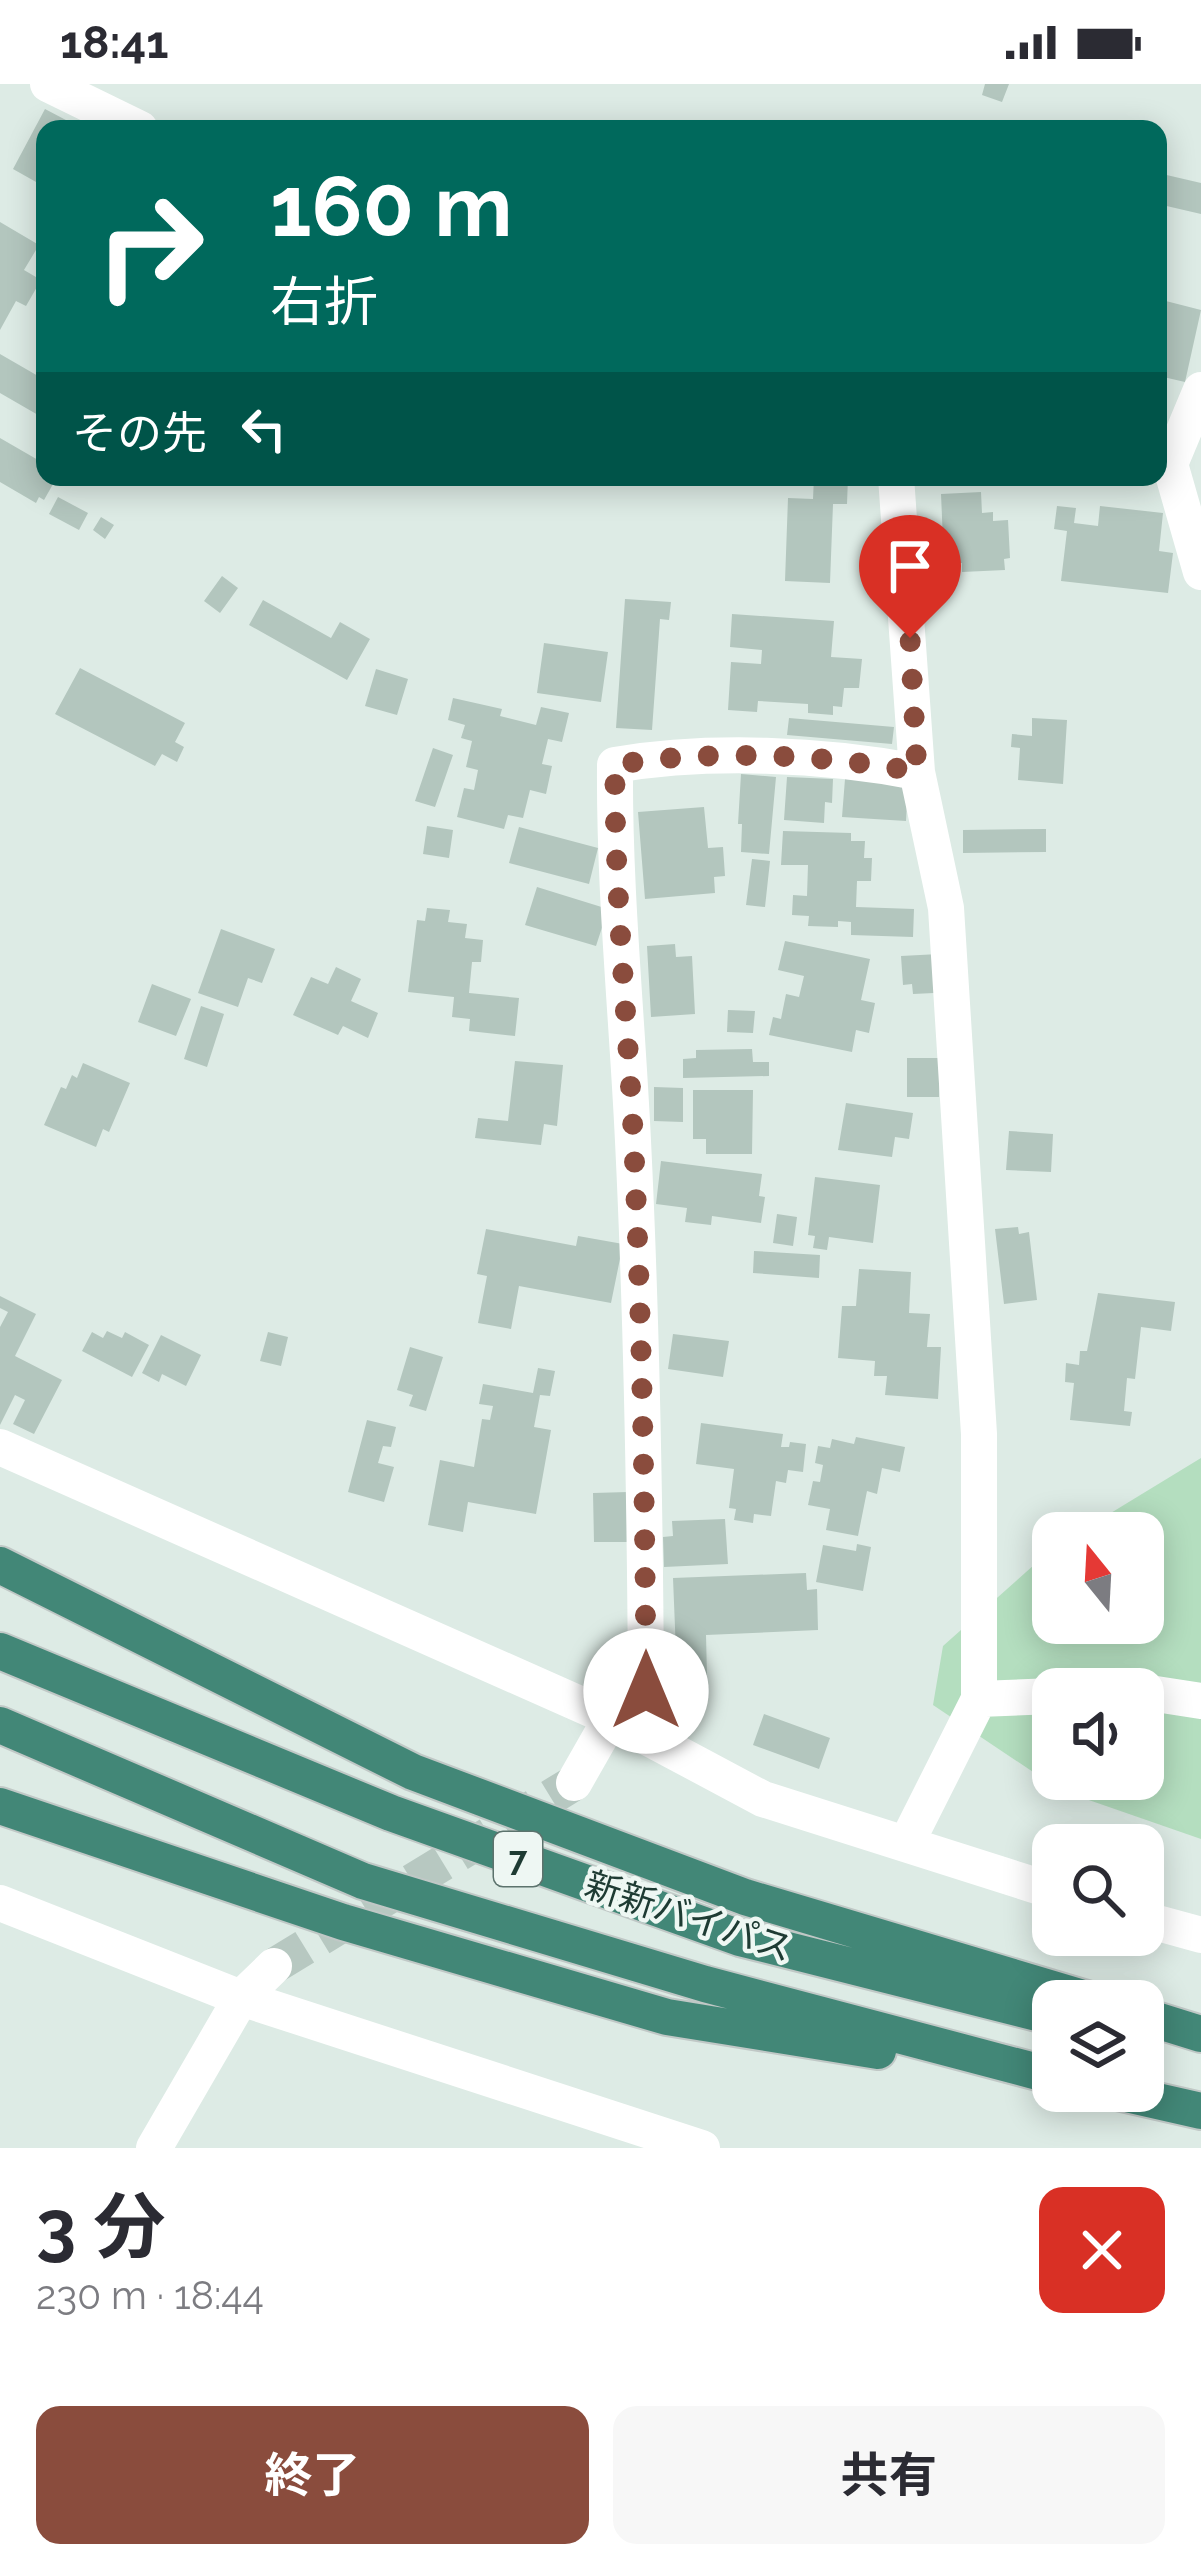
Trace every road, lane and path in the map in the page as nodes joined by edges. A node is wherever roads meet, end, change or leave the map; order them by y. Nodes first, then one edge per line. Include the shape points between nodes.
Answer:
1 (48, 84) edge
2 (122, 120) edge
3 (1201, 390) edge
4 (1167, 457) edge
5 (1167, 472) edge
6 (897, 486) edge
7 (1201, 572) edge
8 (917, 772) junction
9 (0, 1448) edge
10 (0, 1565) edge
11 (0, 1651) edge
12 (1164, 1695) edge
13 (1032, 1697) edge
14 (979, 1699) junction
15 (1201, 1701) edge
16 (610, 1718) junction
17 (0, 1724) edge
18 (574, 1783) tunnel mouth
19 (0, 1806) edge
20 (906, 1844) junction
21 (1032, 1885) edge
22 (0, 1903) edge
23 (1164, 1925) edge
24 (1201, 1935) edge
25 (274, 1966) tunnel mouth
26 (1032, 1983) edge
27 (241, 1998) junction
28 (1032, 2012) edge
29 (1164, 2023) edge
30 (1201, 2034) edge
31 (1164, 2043) edge
32 (1201, 2051) edge
33 (1032, 2072) edge
34 (1032, 2075) edge
35 (1164, 2103) edge
36 (1201, 2111) edge
37 (154, 2148) edge
38 (702, 2148) edge

1 - 2 street
3 - 4 street
5 - 7 street
6 - 8 street
8 - 14 street via 946,908 979,1434
8 - 16 street via 755,757 615,765 614,870 644,1366 646,1691
9 - 16 street
10 - 26 highway via 412,1772 745,1897
11 - 28 highway, 新新バイパス / 7 via 391,1813 740,1938
12 - 15 street
13 - 14 street
14 - 20 street
16 - 18 street
16 - 20 street via 764,1799
17 - 33 highway, 新新バイパス / 7 via 363,1881
19 - 34 highway via 343,1922 667,2017
20 - 21 street
22 - 27 street
23 - 24 street
25 - 27 street
27 - 37 street
27 - 38 street
29 - 30 highway
31 - 32 highway
35 - 36 highway

